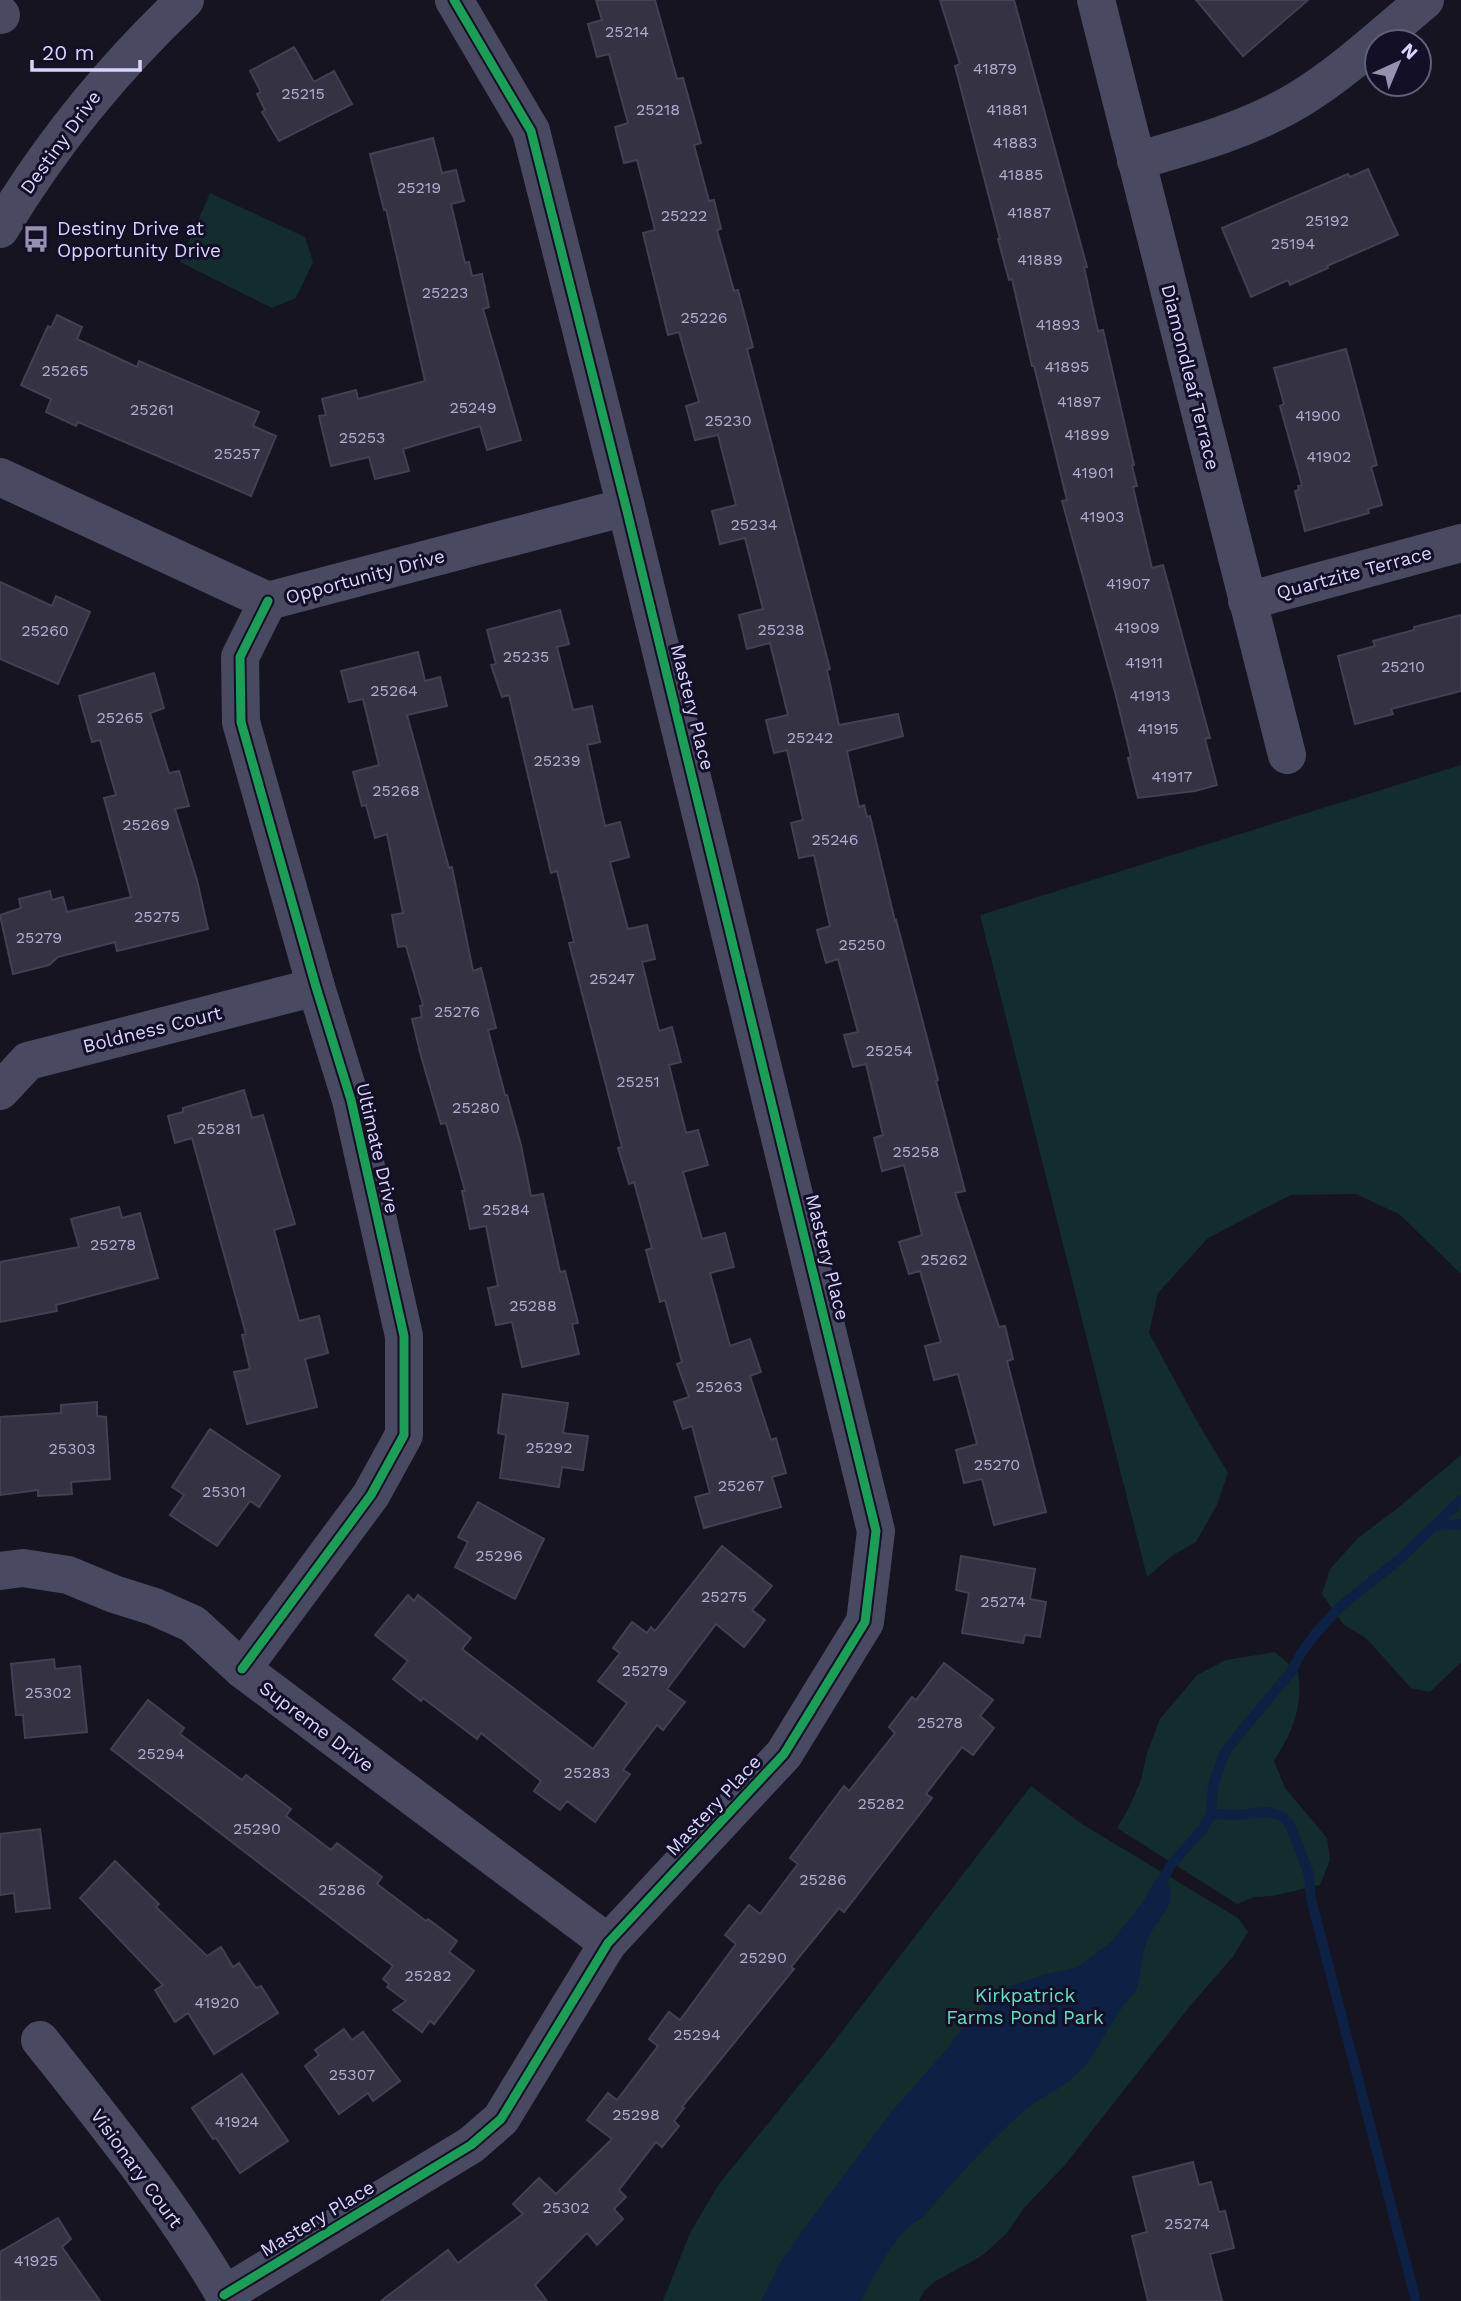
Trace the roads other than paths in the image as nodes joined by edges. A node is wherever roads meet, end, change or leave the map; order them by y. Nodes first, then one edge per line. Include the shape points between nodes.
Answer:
1 (185, 0) edge
2 (454, 0) edge
3 (1096, 0) edge
4 (1425, 0) edge
5 (1136, 161) junction
6 (0, 229) edge
7 (0, 477) edge
8 (626, 507) junction
9 (1461, 543) edge
10 (268, 601) junction
11 (1247, 601) junction
12 (1287, 755) dead end
13 (316, 987) junction
14 (0, 1091) edge
15 (0, 1571) edge
16 (242, 1669) junction
17 (608, 1944) junction
18 (40, 2040) dead end
19 (226, 2298) edge

1 - 6 street, Destiny Drive via 66,130
2 - 8 street, Mastery Place via 531,131
3 - 5 street, Diamondleaf Terrace
4 - 5 street via 1297,101 1232,132
5 - 11 street, Diamondleaf Terrace
7 - 10 street, Opportunity Drive
8 - 10 street, Opportunity Drive
8 - 17 street, Mastery Place via 876,1531 865,1622 784,1754
9 - 11 street, Quartzite Terrace
10 - 13 street, Ultimate Drive via 240,657 241,722
11 - 12 street, Diamondleaf Terrace
13 - 14 street, Boldness Court via 28,1061
13 - 16 street, Ultimate Drive via 351,1100 404,1336 404,1435 371,1495
15 - 16 street, Supreme Drive via 23,1568 68,1574 155,1607 193,1624
16 - 17 street, Supreme Drive
17 - 19 street, Mastery Place via 501,2119 471,2145
18 - 19 street, Visionary Court via 121,2141

